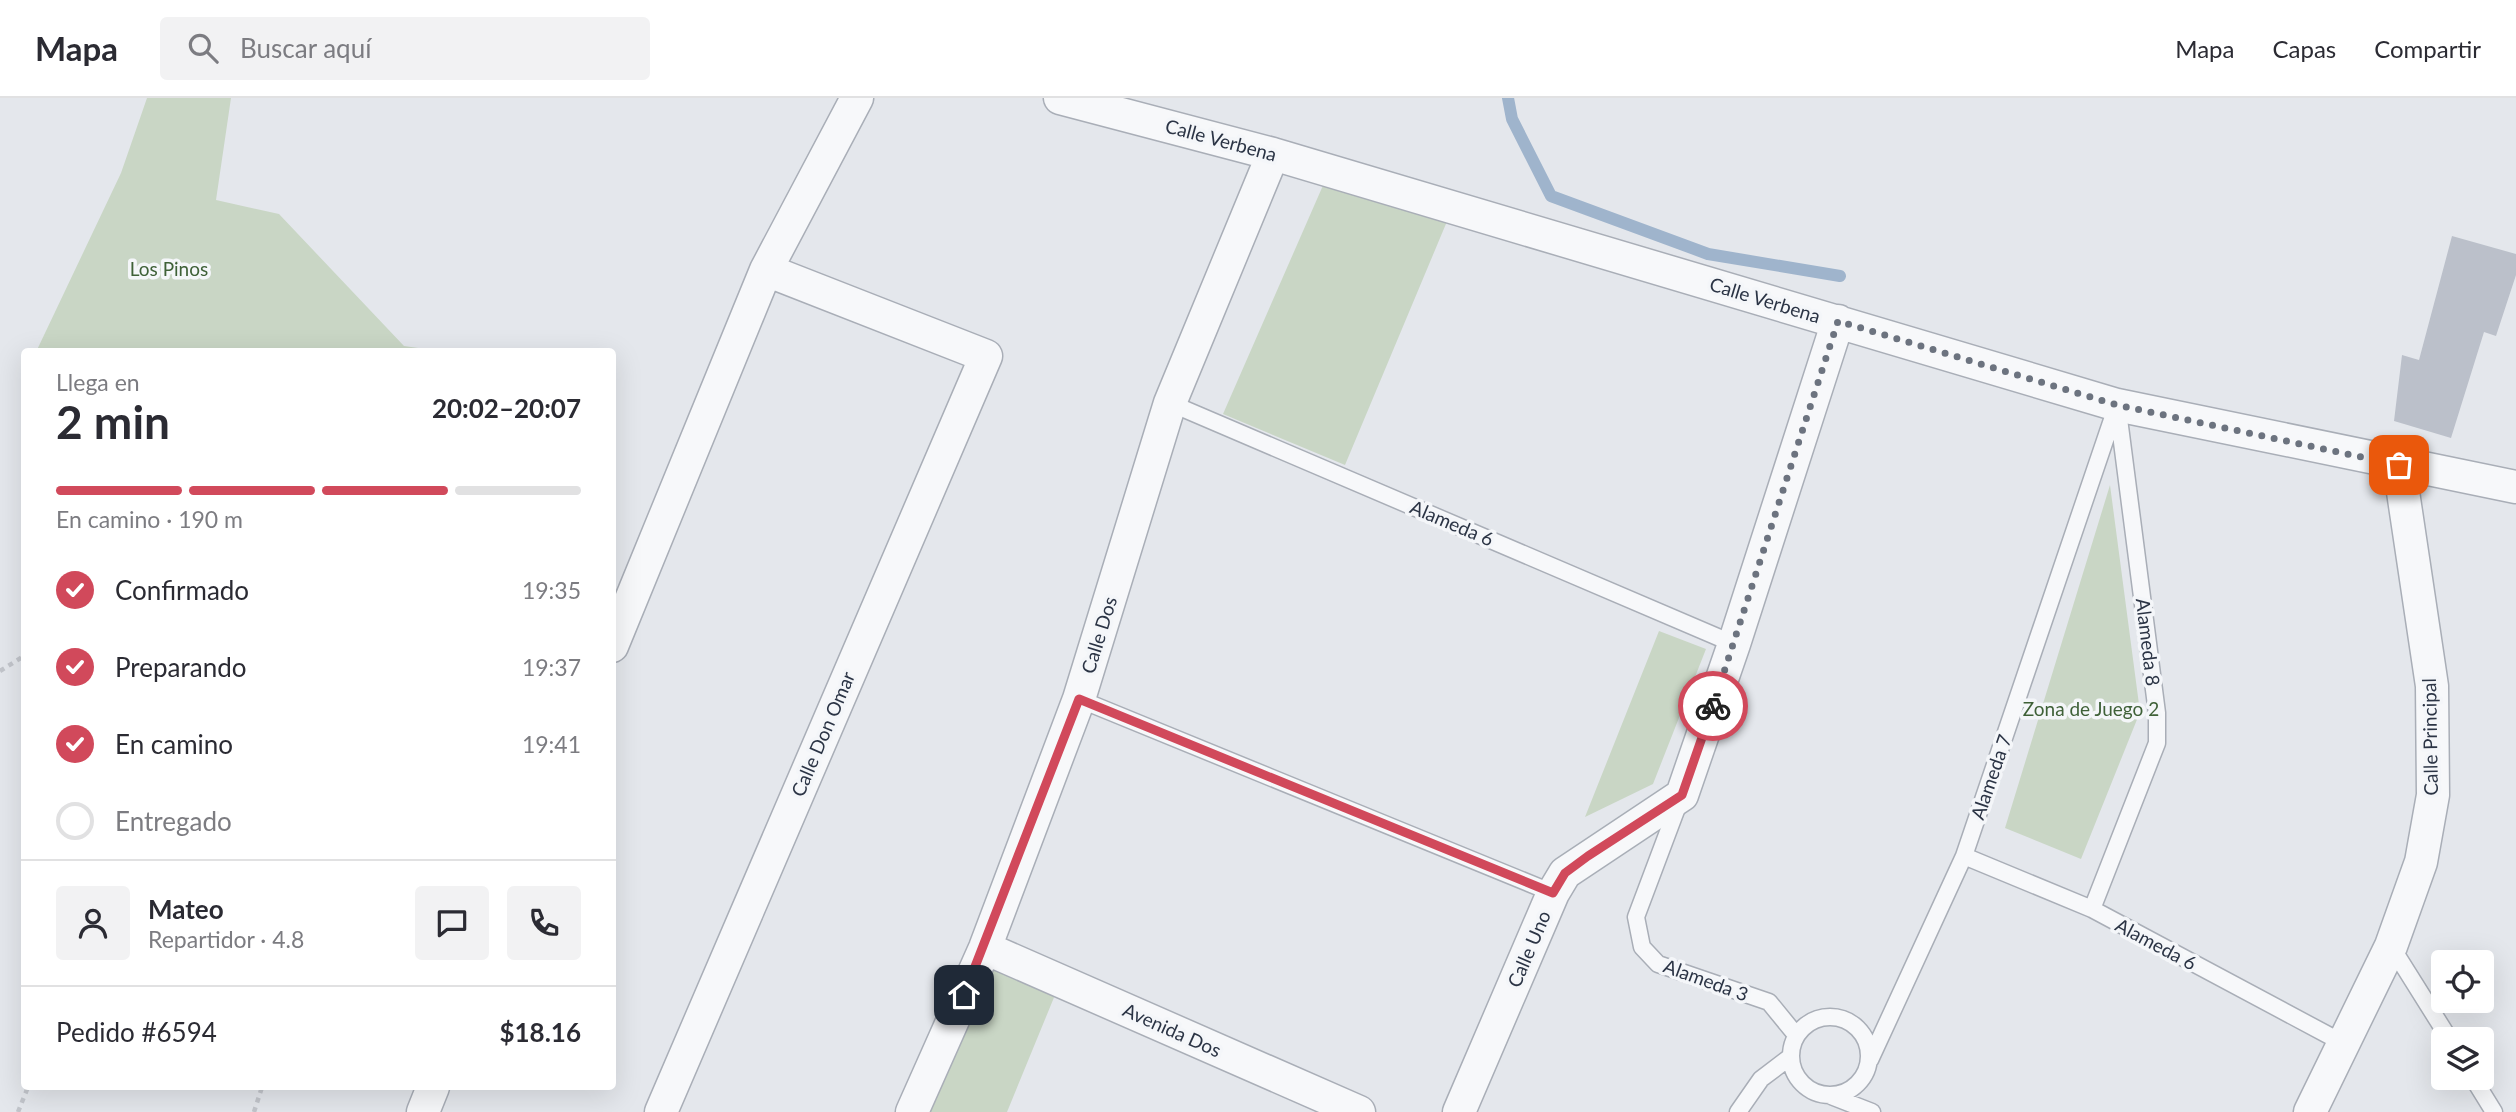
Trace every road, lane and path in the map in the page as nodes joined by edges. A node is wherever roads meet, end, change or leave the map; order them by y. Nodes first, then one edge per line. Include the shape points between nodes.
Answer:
1 (857, 98) edge
2 (1060, 98) edge
3 (1273, 154) junction
4 (766, 270) junction
5 (1838, 321) junction
6 (1170, 403) junction
7 (2117, 405) junction
8 (2399, 465) junction
9 (2516, 487) edge
10 (616, 636) edge
11 (1734, 644) junction
12 (21, 658) edge
13 (0, 671) edge
14 (1079, 699) junction
15 (1682, 795) junction
16 (1964, 856) junction
17 (1553, 893) junction
18 (2092, 909) junction
19 (2391, 946) junction
20 (985, 948) junction
21 (2441, 1027) edge
22 (1796, 1035) junction
23 (2343, 1043) junction
24 (1790, 1057) junction
25 (1870, 1060) junction
26 (27, 1090) edge
27 (261, 1090) edge
28 (432, 1090) edge
29 (2480, 1090) edge
30 (1831, 1096) junction
31 (18, 1112) edge
32 (254, 1112) edge
33 (423, 1112) edge
34 (661, 1112) edge
35 (912, 1112) edge
36 (1359, 1112) edge
37 (1459, 1112) edge
38 (1738, 1112) edge
39 (1872, 1112) edge
40 (2310, 1112) edge
41 (2494, 1112) edge

1 - 4 street
2 - 3 street, Calle Verbena
3 - 5 street, Calle Verbena
3 - 6 street, Calle Dos
4 - 10 street
4 - 34 street, Calle Don Omar via 985,356
5 - 7 street, Calle Verbena
5 - 11 street
6 - 11 lane, Alameda 6
6 - 14 street, Calle Dos
7 - 8 street, Calle Verbena
7 - 16 lane, Alameda 7
7 - 18 lane, Alameda 8 via 2157,713 2157,743
8 - 9 street, Calle Verbena
8 - 19 street, Calle Principal via 2432,686 2433,795 2421,862
11 - 15 street
12 - 13 path
14 - 17 lane
14 - 20 street, Calle Dos
15 - 17 street, Calle Uno via 1565,873
15 - 22 lane, Alameda 3 via 1636,917 1642,947 1658,964 1769,1002
16 - 18 lane, Alameda 6
16 - 25 lane, Alameda 7
17 - 37 street, Calle Uno
18 - 23 lane, Alameda 6
19 - 21 lane
19 - 23 street, Calle Principal
20 - 35 street, Calle Dos
20 - 36 street, Avenida Dos
22 - 24 lane
22 - 25 lane via 1817,1019 1843,1019 1863,1035
23 - 40 street, Calle Principal
24 - 30 lane via 1798,1080 1807,1089
24 - 38 lane via 1761,1079
25 - 30 lane via 1861,1081
26 - 31 path
27 - 32 path
28 - 33 street
29 - 41 lane
30 - 39 lane

